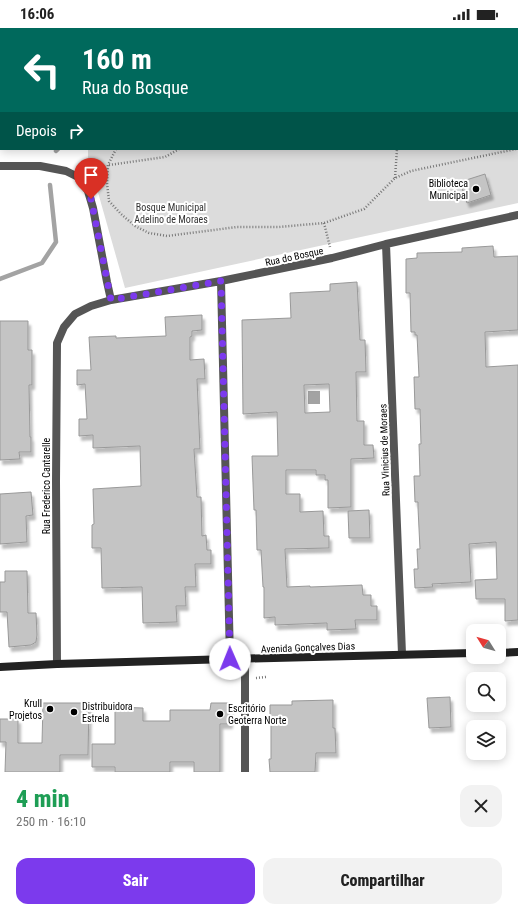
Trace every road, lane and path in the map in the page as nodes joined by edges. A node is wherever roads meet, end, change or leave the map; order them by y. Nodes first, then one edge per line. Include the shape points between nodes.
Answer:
1 (116, 150) edge
2 (177, 150) edge
3 (397, 150) edge
4 (512, 150) edge
5 (108, 165) junction
6 (0, 166) edge
7 (395, 178) junction
8 (518, 215) edge
9 (324, 223) junction
10 (386, 244) junction
11 (332, 258) junction
12 (221, 281) junction
13 (111, 300) junction
14 (75, 314) joint
15 (518, 652) edge
16 (466, 653) edge
17 (506, 653) edge
18 (402, 654) junction
19 (245, 658) junction
20 (230, 659) junction
21 (57, 664) junction
22 (0, 667) edge
23 (245, 772) edge

1 - 5 path
2 - 5 path via 165,157
3 - 7 path
4 - 7 path via 411,171
5 - 9 path via 109,201 135,226 150,233 167,236 237,228
6 - 13 street via 40,166 66,171 78,177 88,191 93,208
7 - 9 path via 364,209
8 - 10 street, Rua do Bosque
9 - 11 path
10 - 11 street, Rua do Bosque
10 - 18 street, Rua Vinicius de Moraes
11 - 12 street, Rua do Bosque
12 - 13 street, Rua do Bosque
12 - 20 street
13 - 14 street, Rua do Bosque
14 - 21 street, Rua Frederico Cantarelle via 64,327 58,343
15 - 17 street
16 - 18 street, Avenida Gonçalves Dias
18 - 19 street, Avenida Gonçalves Dias
19 - 20 street, Avenida Gonçalves Dias
19 - 23 street
20 - 21 street, Avenida Gonçalves Dias
21 - 22 street, Avenida Gonçalves Dias

